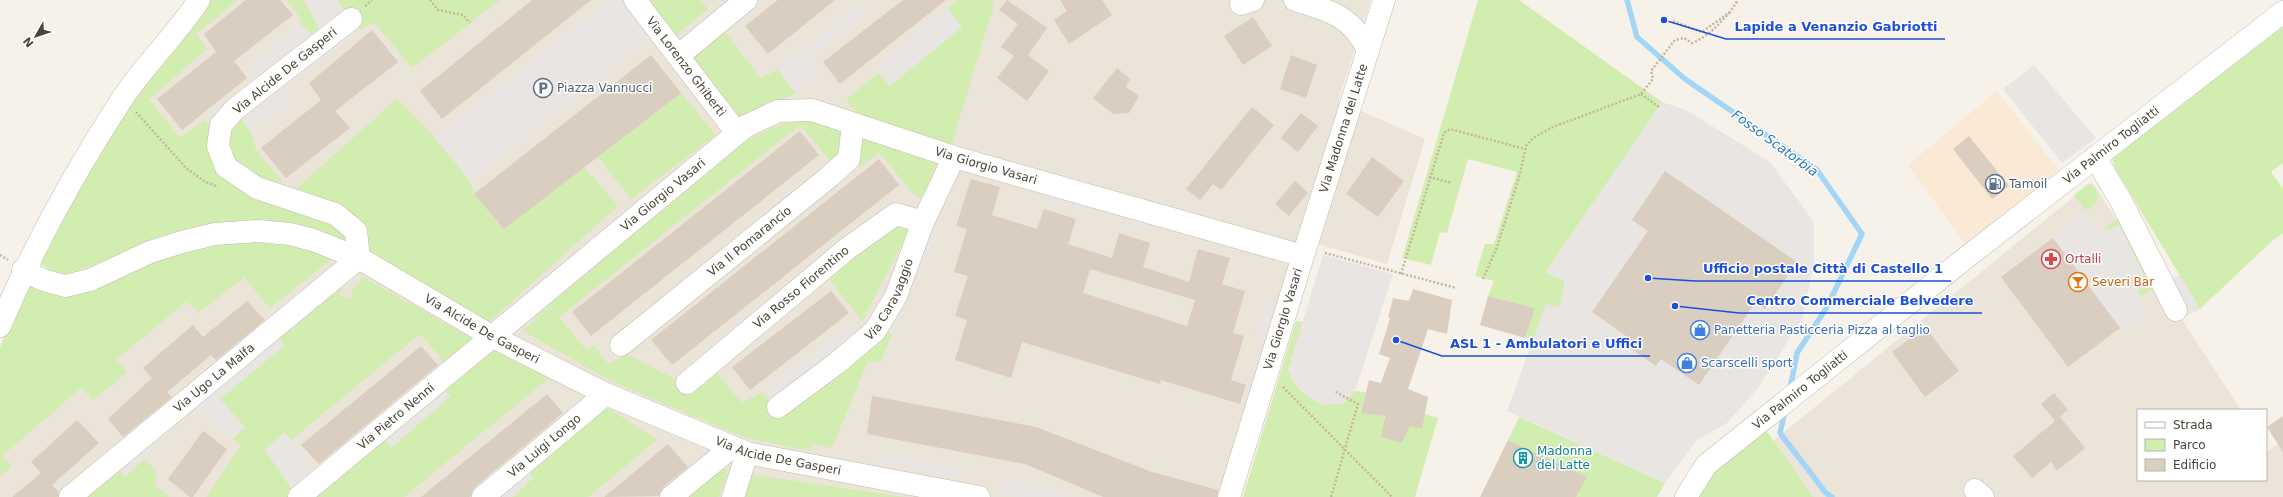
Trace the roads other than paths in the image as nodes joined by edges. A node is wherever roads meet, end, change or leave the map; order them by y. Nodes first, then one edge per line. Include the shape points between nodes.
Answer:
1 (199, 0) edge
2 (635, 0) edge
3 (746, 0) edge
4 (1295, 0) edge
5 (1384, 0) edge
6 (2283, 12) edge
7 (352, 19) dead end
8 (1368, 50) junction
9 (678, 56) junction
10 (853, 124) junction
11 (737, 133) junction
12 (954, 157) junction
13 (2095, 157) junction
14 (923, 222) junction
15 (1303, 256) junction
16 (359, 258) junction
17 (23, 270) junction
18 (2176, 310) dead end
19 (0, 326) edge
20 (493, 337) junction
21 (621, 344) dead end
22 (687, 383) dead end
23 (606, 394) junction
24 (778, 407) dead end
25 (739, 450) junction
26 (70, 497) edge
27 (299, 497) edge
28 (483, 497) edge
29 (671, 497) edge
30 (733, 497) edge
31 (979, 497) edge
32 (1229, 497) edge
33 (1686, 497) edge

1 - 17 street via 187,19 125,95 60,199
2 - 9 street, Via Lorenzo Ghiberti
3 - 9 street
4 - 8 street via 1323,9 1352,24 1362,36
5 - 8 street, Via Madonna del Latte
6 - 13 street, Via Palmiro Togliatti
7 - 16 street, Via Alcide De Gasperi via 235,110 221,125 218,146 226,167 257,188 336,214 356,231
8 - 15 street, Via Madonna del Latte
9 - 11 street, Via Lorenzo Ghiberti
10 - 11 street, Via Giorgio Vasari via 812,110 778,111
10 - 12 street, Via Giorgio Vasari
10 - 21 street, Via Il Pomarancio via 849,159
11 - 20 street, Via Giorgio Vasari
12 - 14 street, Via Caravaggio
12 - 15 street, Via Giorgio Vasari
13 - 18 street via 2121,201
13 - 33 street, Via Palmiro Togliatti via 1706,465
14 - 22 street, Via Rosso Fiorentino via 896,214 848,248
14 - 24 street, Via Caravaggio via 896,296 875,331 838,363
15 - 32 street, Via Giorgio Vasari
16 - 17 street via 313,240 281,232 258,231 215,234 182,242 150,252 90,280 65,286 43,280
16 - 20 street, Via Alcide De Gasperi
16 - 26 street, Via Ugo La Malfa
17 - 19 street
20 - 23 street, Via Alcide De Gasperi
20 - 27 street, Via Pietro Nenni
23 - 25 street, Via Alcide De Gasperi
23 - 28 street, Via Luigi Longo
25 - 29 street
25 - 30 street
25 - 31 street, Via Alcide De Gasperi

